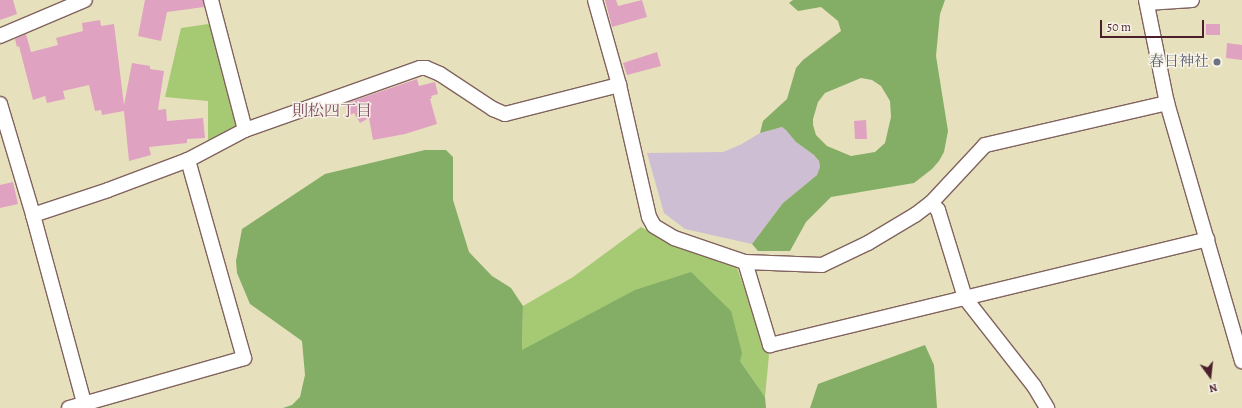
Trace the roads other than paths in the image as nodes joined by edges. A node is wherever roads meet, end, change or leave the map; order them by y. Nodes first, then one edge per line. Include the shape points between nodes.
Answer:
1 (85, 0) edge
2 (211, 0) edge
3 (595, 0) edge
4 (1192, 0) edge
5 (1146, 2) edge
6 (0, 36) edge
7 (619, 85) junction
8 (1167, 103) junction
9 (0, 104) edge
10 (245, 130) junction
11 (188, 160) junction
12 (930, 203) junction
13 (34, 215) junction
14 (1207, 238) junction
15 (745, 262) junction
16 (965, 298) junction
17 (1242, 361) edge
18 (84, 403) junction
19 (69, 408) edge
20 (1047, 408) edge

1 - 6 street
2 - 10 street
3 - 7 street
4 - 5 street
5 - 8 street
7 - 10 street via 505,114 493,109 440,74 420,68
7 - 15 street via 648,212 654,226 681,240
8 - 12 street via 985,145
8 - 14 street
9 - 13 street
10 - 11 street
11 - 13 street
11 - 18 street via 244,358
12 - 15 street via 868,243 822,265
12 - 16 street via 938,210
13 - 18 street
14 - 16 street
14 - 17 street
15 - 16 street via 770,345
16 - 20 street via 1034,386
18 - 19 street

